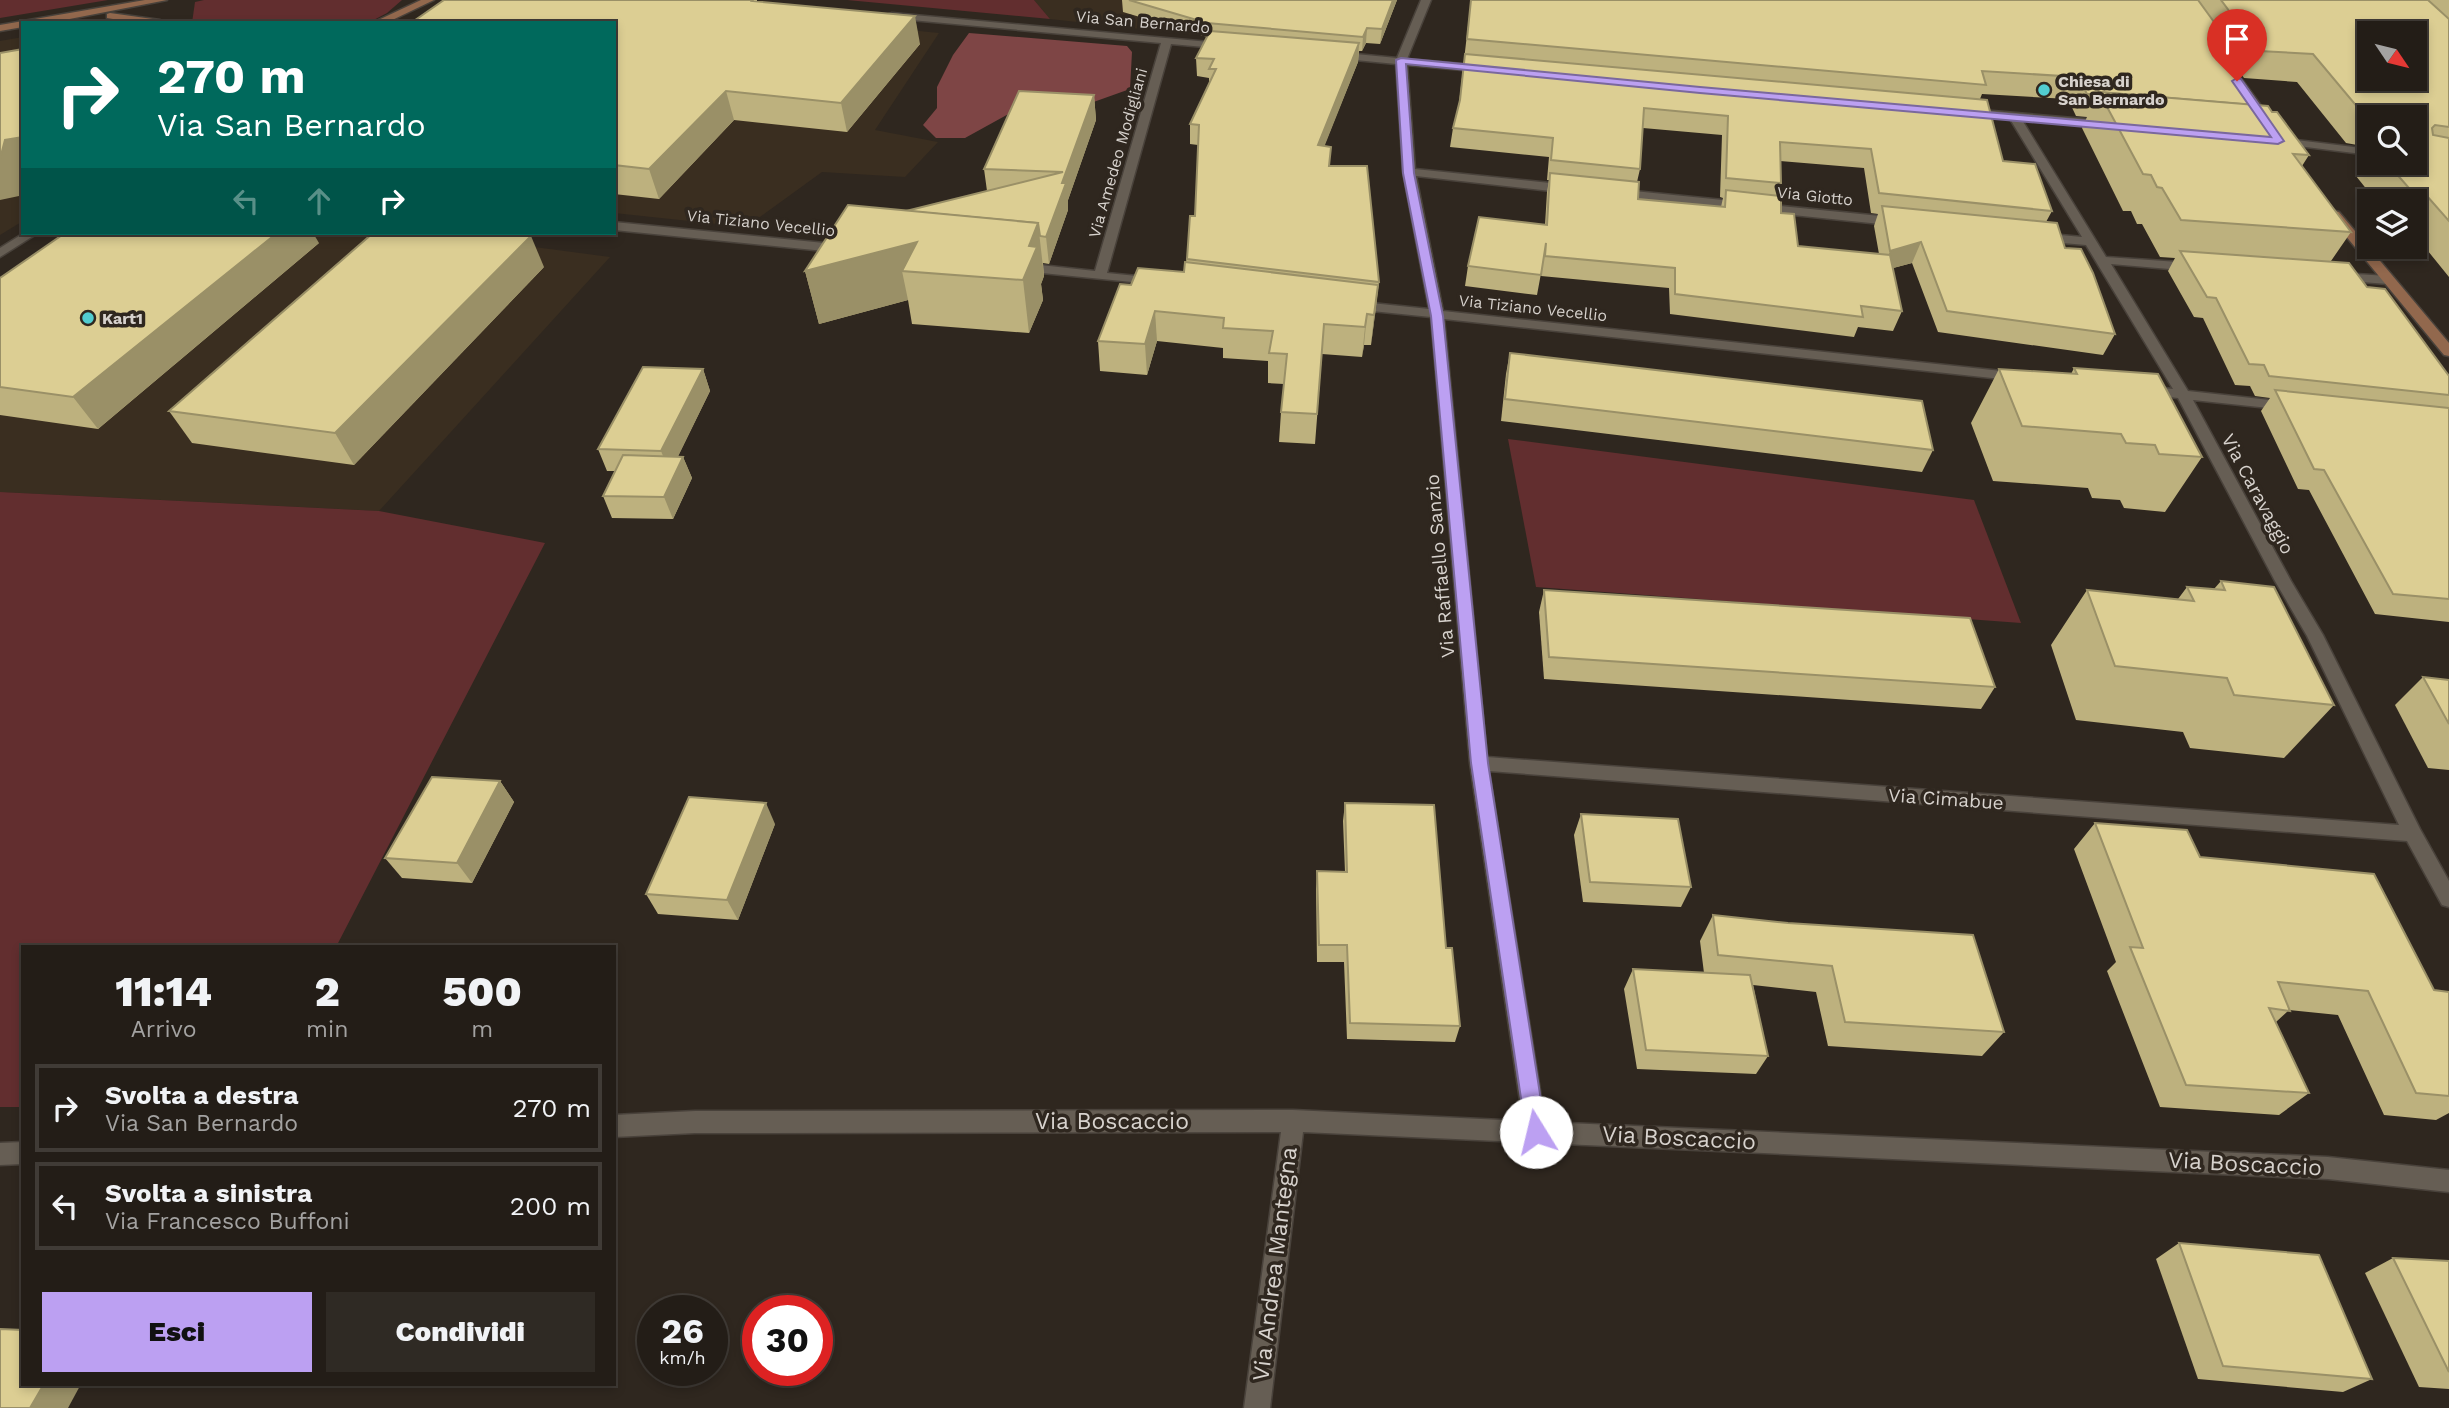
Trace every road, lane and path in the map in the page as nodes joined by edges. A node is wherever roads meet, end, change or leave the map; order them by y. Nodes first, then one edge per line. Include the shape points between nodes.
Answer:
1 (162, 0) edge
2 (407, 0) edge
3 (429, 0) edge
4 (1426, 0) edge
5 (879, 15) edge
6 (47, 20) junction
7 (382, 20) edge
8 (42, 21) edge
9 (147, 21) edge
10 (160, 21) edge
11 (21, 24) edge
12 (0, 27) edge
13 (1167, 40) junction
14 (1236, 46) edge
15 (1318, 53) edge
16 (1401, 60) junction
17 (2227, 67) edge
18 (1496, 70) edge
19 (1960, 112) edge
20 (2014, 116) junction
21 (2124, 126) edge
22 (2357, 151) edge
23 (1409, 173) junction
24 (1587, 191) edge
25 (1600, 192) edge
26 (2322, 200) edge
27 (1915, 224) edge
28 (616, 226) edge
29 (29, 235) edge
30 (2024, 235) edge
31 (2092, 242) junction
32 (864, 251) edge
33 (0, 253) edge
34 (2102, 260) junction
35 (1003, 265) edge
36 (2211, 268) edge
37 (1100, 275) junction
38 (2320, 275) edge
39 (2388, 280) junction
40 (1167, 283) edge
41 (1342, 304) edge
42 (1437, 316) junction
43 (2449, 352) edge
44 (2031, 378) edge
45 (2127, 388) edge
46 (2183, 394) junction
47 (2302, 407) edge
48 (1479, 763) junction
49 (2413, 834) junction
50 (2449, 899) edge
51 (1293, 1121) junction
52 (616, 1126) edge
53 (1536, 1132) junction
54 (21, 1153) edge
55 (0, 1154) edge
56 (2449, 1181) edge
57 (1257, 1408) edge

1 - 6 street
1 - 10 street
2 - 7 street
3 - 7 street
4 - 16 street, Via Raffaello Sanzio
5 - 13 street, Via San Bernardo
6 - 8 street
6 - 9 street via 115,16
11 - 12 street
13 - 14 street, Via San Bernardo
13 - 37 street, Via Amedeo Modigliani
15 - 16 street
16 - 18 street
16 - 23 street, Via Raffaello Sanzio
17 - 22 street via 2277,143
19 - 20 street
20 - 21 street
20 - 31 street, Via Caravaggio
23 - 24 street
23 - 42 street, Via Raffaello Sanzio
25 - 27 street, Via Giotto
26 - 39 street
28 - 32 street, Via Tiziano Vecellio
29 - 33 street
30 - 31 street
31 - 34 street, Via Caravaggio
34 - 36 street
34 - 46 street, Via Caravaggio
35 - 37 street
37 - 40 street
38 - 39 street
39 - 43 street
41 - 42 street, Via Tiziano Vecellio
42 - 44 street, Via Tiziano Vecellio
42 - 48 street, Via Raffaello Sanzio
45 - 46 street
46 - 47 street
46 - 49 street, Via Caravaggio via 2315,635
48 - 49 street, Via Cimabue
48 - 53 street, Via Raffaello Sanzio
49 - 50 street, Via Caravaggio
51 - 52 street, Via Boscaccio
51 - 53 street, Via Boscaccio
51 - 57 street, Via Andrea Mantegna
53 - 56 street, Via Boscaccio via 2328,1168
54 - 55 street

